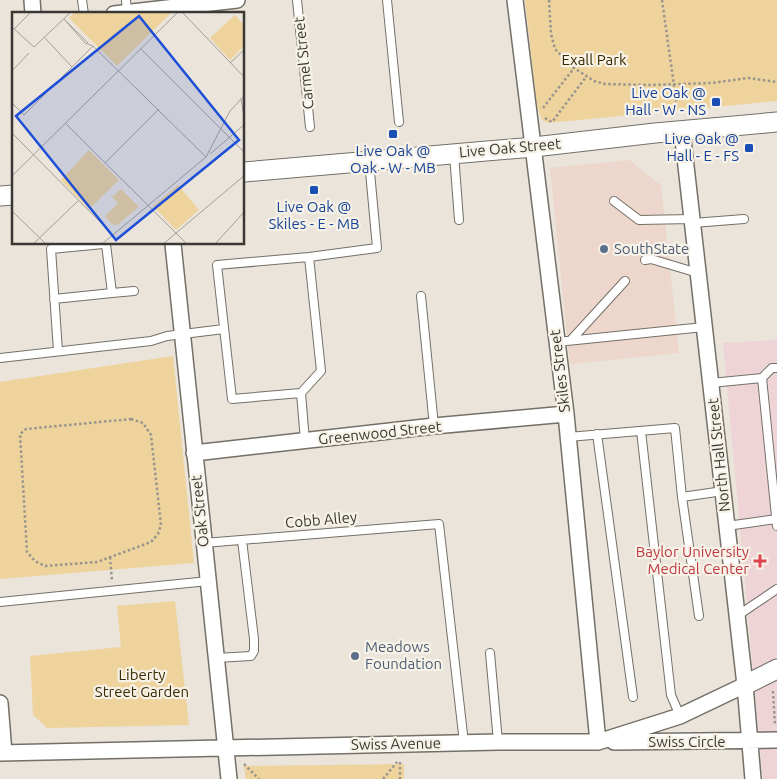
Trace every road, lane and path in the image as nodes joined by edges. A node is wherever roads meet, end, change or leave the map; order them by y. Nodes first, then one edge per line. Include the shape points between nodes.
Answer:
1 (237, 0) edge
2 (297, 0) edge
3 (387, 0) edge
4 (515, 0) edge
5 (549, 0) edge
6 (662, 0) edge
7 (122, 9) edge
8 (574, 68) junction
9 (586, 77) junction
10 (777, 82) edge
11 (673, 84) junction
12 (676, 107) dead end
13 (399, 122) dead end
14 (777, 122) edge
15 (310, 127) dead end
16 (682, 131) junction
17 (534, 147) junction
18 (454, 153) junction
19 (369, 161) junction
20 (245, 172) edge
21 (614, 201) dead end
22 (744, 219) dead end
23 (459, 220) dead end
24 (692, 221) junction
25 (94, 245) edge
26 (105, 245) edge
27 (173, 245) edge
28 (309, 257) junction
29 (645, 260) dead end
30 (698, 273) junction
31 (625, 281) dead end
32 (134, 291) dead end
33 (112, 293) junction
34 (421, 296) dead end
35 (54, 299) junction
36 (704, 327) junction
37 (224, 329) junction
38 (182, 335) junction
39 (564, 341) junction
40 (58, 351) junction
41 (0, 358) edge
42 (777, 368) edge
43 (762, 378) junction
44 (711, 383) junction
45 (301, 393) junction
46 (566, 414) junction
47 (434, 426) junction
48 (641, 431) junction
49 (597, 434) junction
50 (568, 437) junction
51 (305, 441) junction
52 (194, 453) junction
53 (723, 491) junction
54 (682, 497) junction
55 (777, 523) edge
56 (727, 526) junction
57 (242, 540) junction
58 (204, 543) junction
59 (110, 557) junction
60 (208, 582) junction
61 (777, 589) edge
62 (114, 591) junction
63 (0, 602) edge
64 (700, 616) dead end
65 (737, 616) junction
66 (490, 653) dead end
67 (216, 658) junction
68 (777, 669) edge
69 (745, 685) junction
70 (773, 691) dead end
71 (633, 697) dead end
72 (0, 703) edge
73 (680, 716) junction
74 (776, 734) edge
75 (498, 742) junction
76 (598, 742) junction
77 (750, 742) junction
78 (464, 743) junction
79 (225, 748) junction
80 (2, 752) edge
81 (244, 764) dead end
82 (229, 779) edge
83 (259, 779) edge
84 (383, 779) edge
85 (400, 779) edge
86 (753, 779) edge

1 - 7 street
2 - 15 lane, Carmel Street
3 - 13 lane
4 - 17 street, Skiles Street
5 - 8 path via 550,34 555,49
6 - 11 path
8 - 9 path
8 - 9 path via 540,112 544,118 552,122
9 - 11 path via 605,84
10 - 11 path via 748,78
11 - 12 path
14 - 16 street, Live Oak Street
16 - 17 street, Live Oak Street
16 - 24 street, North Hall Street
17 - 18 street, Live Oak Street
17 - 39 street, Skiles Street
18 - 19 street, Live Oak Street
18 - 23 lane
19 - 20 street, Live Oak Street
19 - 28 lane via 377,248
21 - 24 lane via 639,220
22 - 24 lane
24 - 30 street, North Hall Street
25 - 35 lane via 51,249
26 - 33 lane
27 - 38 street, Oak Street
28 - 37 lane via 217,266
28 - 45 lane via 320,371
29 - 30 lane via 652,259
30 - 36 street, North Hall Street
31 - 39 lane
32 - 33 lane
33 - 35 lane
34 - 47 lane
35 - 40 lane
36 - 39 lane
36 - 44 street, North Hall Street
37 - 38 lane
37 - 45 lane via 232,398
38 - 40 lane
38 - 52 street, Oak Street
39 - 46 street, Skiles Street
40 - 41 lane
42 - 43 lane via 772,368
43 - 44 lane
43 - 55 lane
44 - 53 street, North Hall Street
45 - 51 lane
46 - 47 street, Greenwood Street
46 - 50 street, Skiles Street
47 - 51 street, Greenwood Street
48 - 49 lane
48 - 54 lane via 675,428
48 - 73 lane via 671,694
49 - 50 lane
49 - 71 lane
50 - 76 street, Skiles Street
51 - 52 street, Greenwood Street
52 - 58 street, Oak Street
53 - 54 lane
53 - 56 street, North Hall Street
54 - 64 lane
55 - 56 lane
56 - 65 street, North Hall Street
57 - 58 lane, Cobb Alley
57 - 67 lane via 254,651 251,656
57 - 78 lane, Cobb Alley via 439,524
58 - 60 street, Oak Street
59 - 59 path via 151,542 160,530 148,428 144,423 131,419 26,429 20,434 20,440 27,552 30,557 45,566 97,562
59 - 62 path
60 - 62 lane
60 - 67 street, Oak Street
61 - 65 lane
62 - 63 lane
65 - 69 street, North Hall Street
66 - 75 lane
67 - 79 street, Oak Street
68 - 69 street, Swiss Avenue
69 - 73 street, Swiss Avenue
69 - 77 street, North Hall Street
70 - 74 path
72 - 80 street
73 - 76 street, Swiss Avenue
74 - 77 street, Swiss Circle
75 - 76 street, Swiss Avenue
75 - 78 street, Swiss Avenue
76 - 77 street, Swiss Circle
77 - 86 street, North Hall Street
78 - 79 street, Swiss Avenue
79 - 80 street, Swiss Avenue
79 - 82 street, Oak Street
81 - 83 path
84 - 85 path via 398,762

